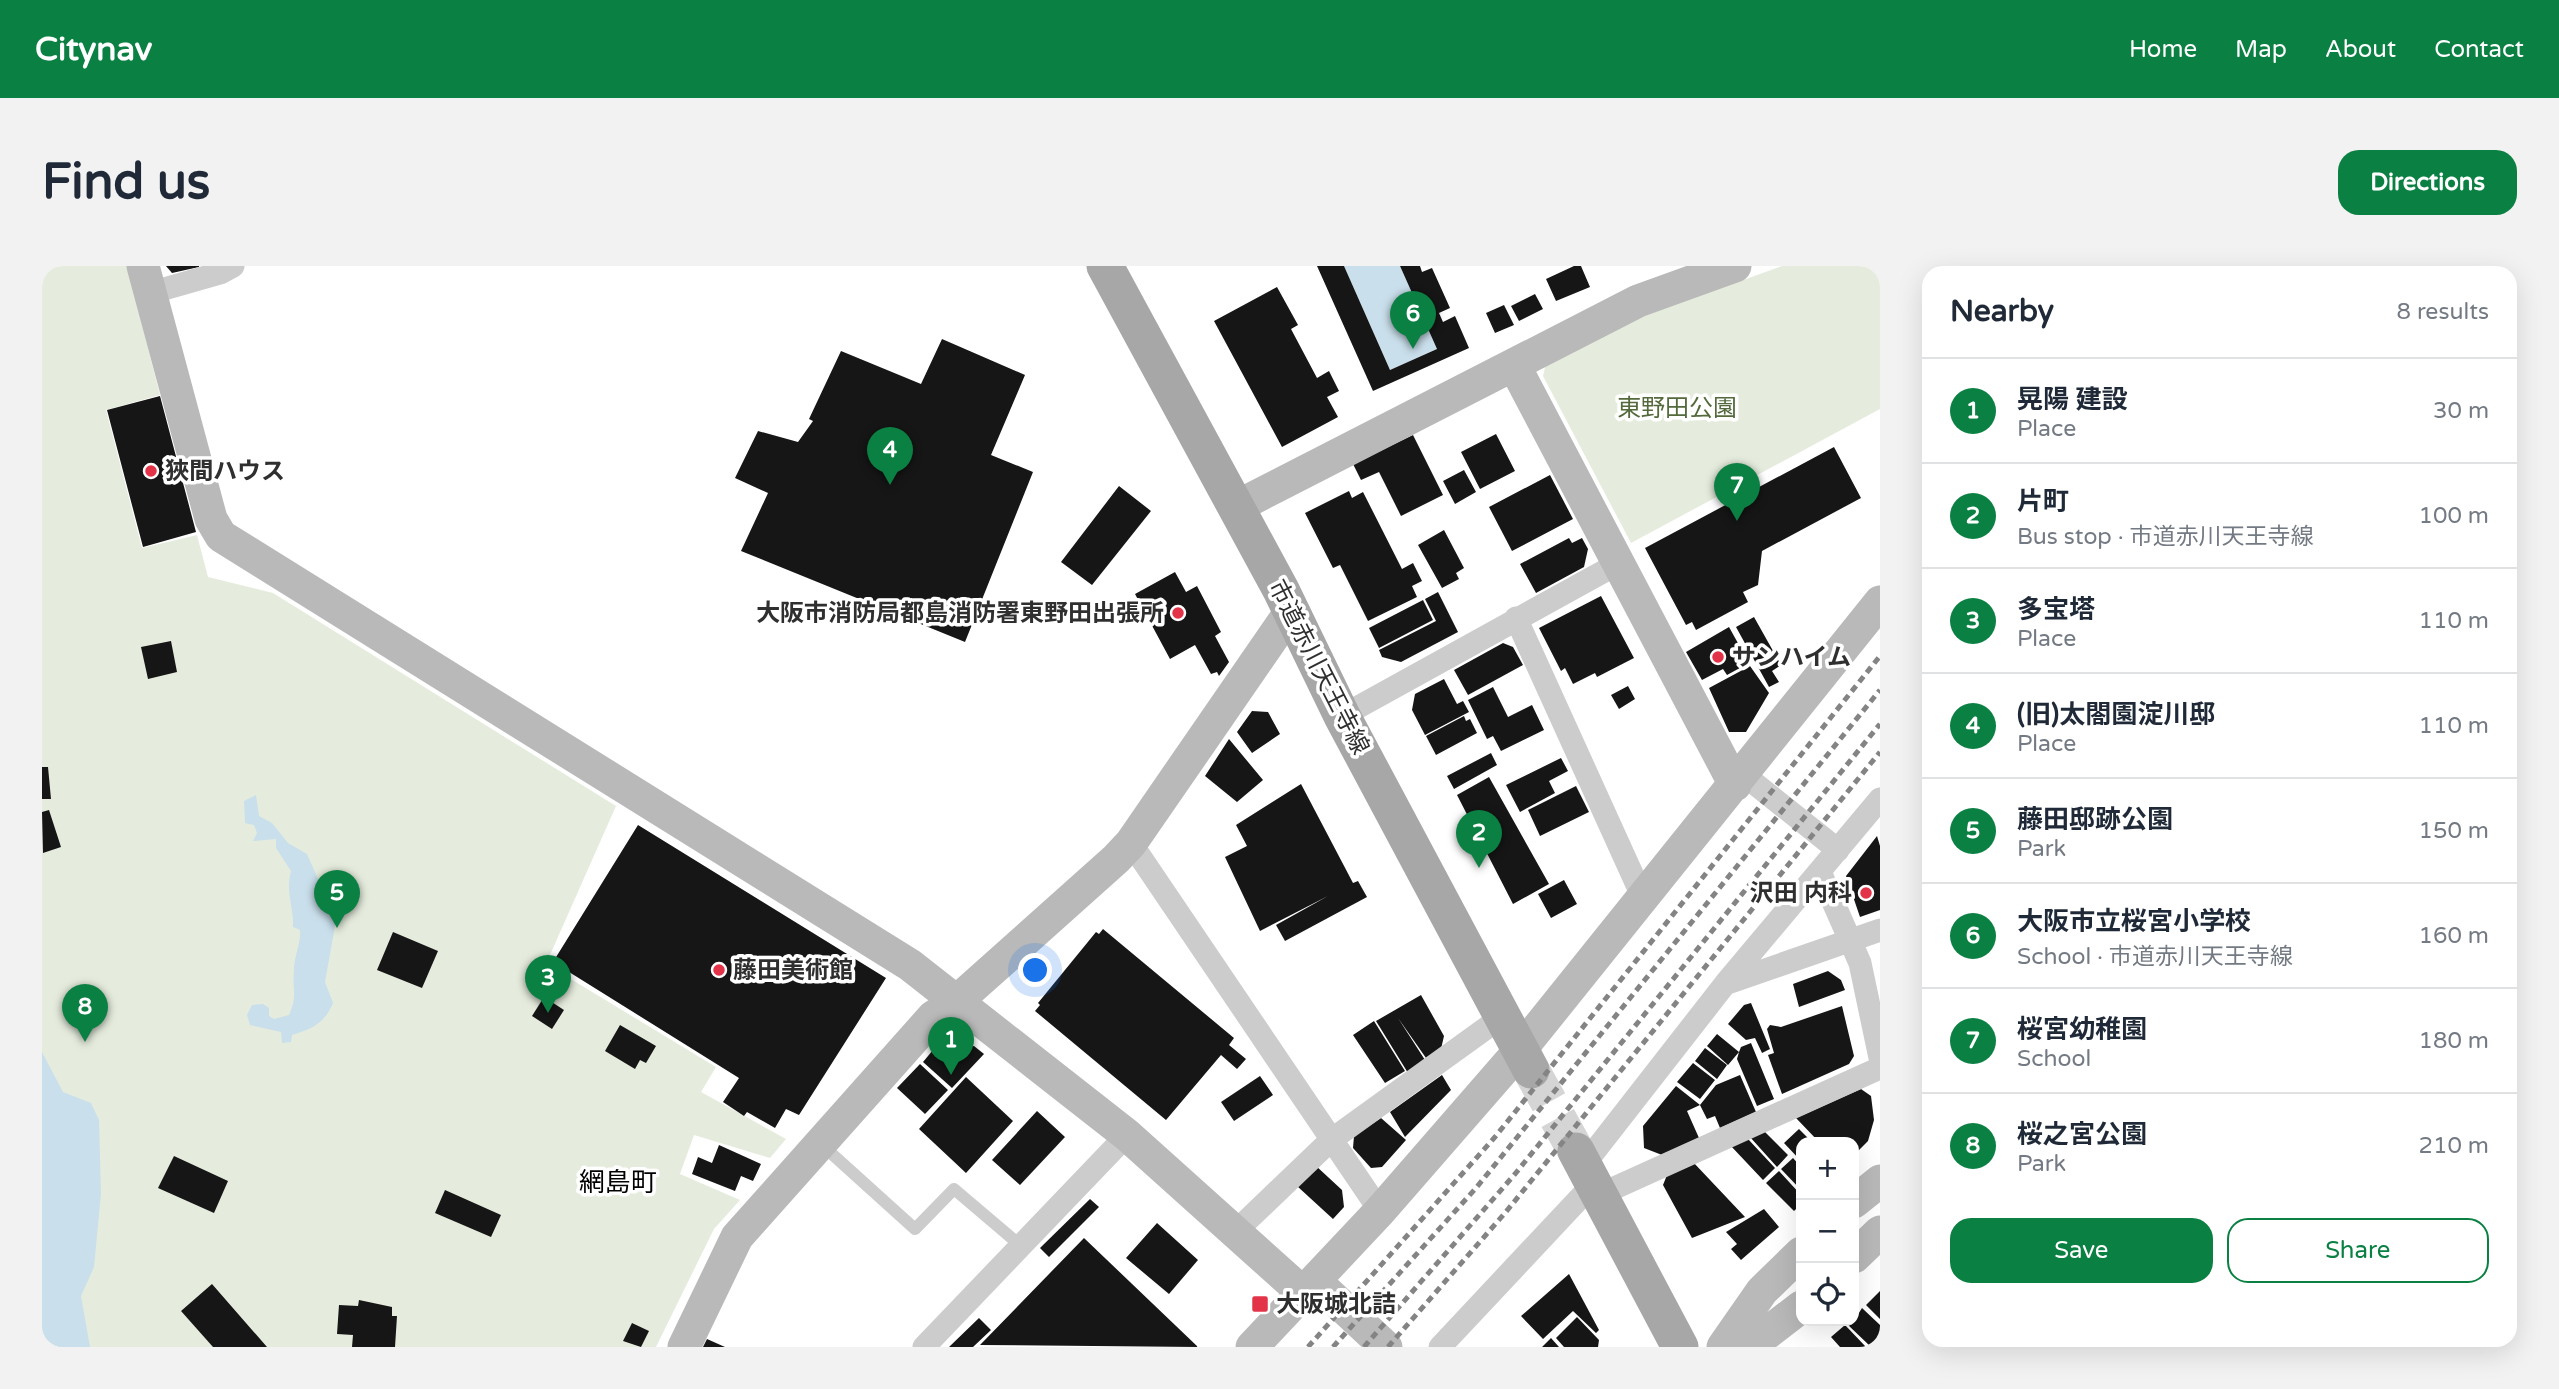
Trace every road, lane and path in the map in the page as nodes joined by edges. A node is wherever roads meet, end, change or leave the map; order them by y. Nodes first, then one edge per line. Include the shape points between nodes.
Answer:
1 (233, 266) edge
2 (1105, 266) edge
3 (1716, 269) edge
4 (147, 279) edge
5 (1514, 365) junction
6 (1236, 508) junction
7 (1619, 563) junction
8 (1880, 602) edge
9 (1291, 611) junction
10 (1516, 618) junction
11 (1342, 716) junction
12 (1739, 780) junction
13 (1880, 799) edge
14 (1131, 842) junction
15 (1838, 850) junction
16 (1820, 872) junction
17 (1643, 898) junction
18 (1880, 930) edge
19 (1852, 942) junction
20 (1725, 984) junction
21 (957, 1001) junction
22 (1503, 1016) junction
23 (1880, 1058) edge
24 (1526, 1059) junction
25 (1880, 1068) edge
26 (1127, 1135) junction
27 (1331, 1140) junction
28 (821, 1143) junction
29 (1588, 1174) junction
30 (1880, 1181) edge
31 (1856, 1200) edge
32 (1380, 1211) junction
33 (1234, 1232) junction
34 (1880, 1232) edge
35 (1021, 1246) junction
36 (1859, 1251) edge
37 (1796, 1258) edge
38 (1309, 1287) junction
39 (1796, 1311) edge
40 (684, 1347) edge
41 (924, 1347) edge
42 (1252, 1347) edge
43 (1386, 1347) edge
44 (1440, 1347) edge
45 (1680, 1347) edge
46 (1723, 1347) edge
47 (1749, 1347) edge

1 - 4 street via 220,273
2 - 6 main road, 市道赤川天王寺線
3 - 5 street via 1638,301
4 - 21 street via 211,519 221,536 910,965
5 - 6 street
5 - 7 street
6 - 9 main road, 市道赤川天王寺線
7 - 10 street
7 - 12 street
8 - 12 street
9 - 11 main road, 市道赤川天王寺線
9 - 14 street
10 - 11 street
10 - 17 street
11 - 22 main road, 市道赤川天王寺線
12 - 15 street
12 - 17 street
13 - 15 street
14 - 21 street
14 - 27 street
15 - 16 street
16 - 19 street
16 - 20 street
17 - 24 street
18 - 19 street
19 - 20 street
19 - 23 street
20 - 29 street
21 - 26 street
21 - 28 street via 933,1017
22 - 24 main road, 市道赤川天王寺線
22 - 27 street
24 - 32 street
25 - 29 street
26 - 33 street
26 - 35 street
27 - 32 street
27 - 33 street
28 - 35 lane via 915,1229 954,1189
28 - 40 street via 737,1237
29 - 44 street
29 - 45 main road
30 - 31 street
32 - 38 street
33 - 38 street
34 - 36 street
35 - 41 street
37 - 46 street via 1762,1291
38 - 42 street
38 - 43 street
39 - 47 street

